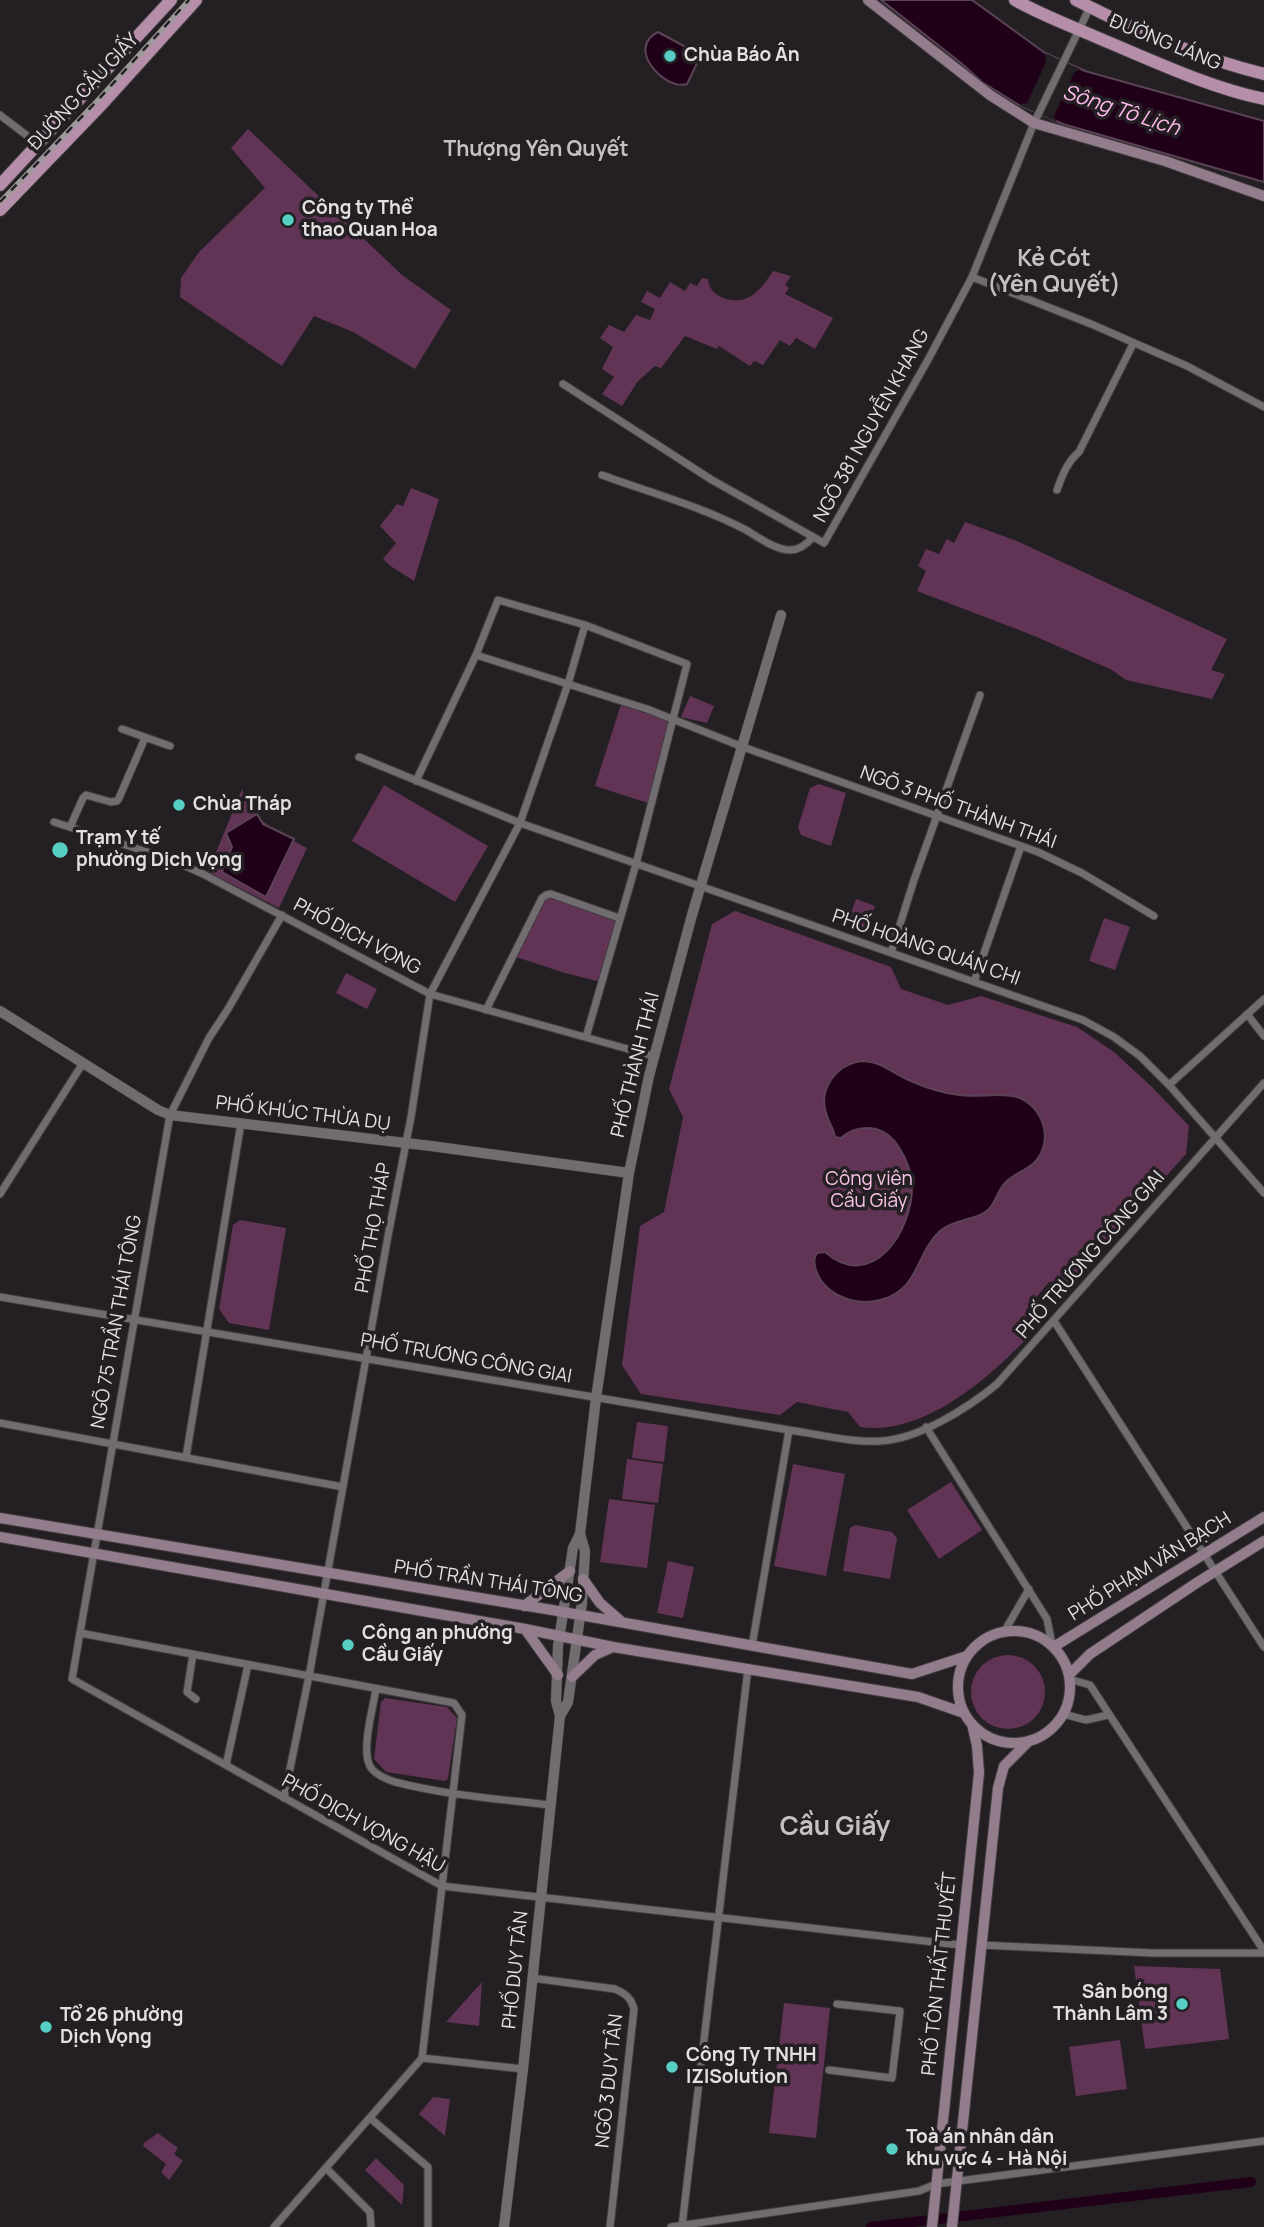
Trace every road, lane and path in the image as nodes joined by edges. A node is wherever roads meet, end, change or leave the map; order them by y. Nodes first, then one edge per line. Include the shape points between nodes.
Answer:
1 (171, 0) edge
2 (196, 0) edge
3 (868, 0) edge
4 (1015, 0) edge
5 (1076, 0) edge
6 (1090, 7) junction
7 (1079, 31) junction
8 (125, 51) junction
9 (1207, 57) junction
10 (139, 63) junction
11 (1264, 74) edge
12 (1199, 80) junction
13 (1264, 99) edge
14 (0, 115) edge
15 (1037, 118) junction
16 (38, 144) junction
17 (0, 185) edge
18 (1264, 196) edge
19 (0, 210) edge
20 (972, 277) junction
21 (1133, 344) junction
22 (563, 384) dead end
23 (1264, 407) edge
24 (602, 475) dead end
25 (1057, 490) dead end
26 (813, 537) junction
27 (777, 611) dead end
28 (585, 625) junction
29 (476, 655) junction
30 (568, 684) junction
31 (979, 695) dead end
32 (673, 720) junction
33 (122, 729) dead end
34 (145, 738) junction
35 (170, 746) dead end
36 (743, 747) junction
37 (359, 757) dead end
38 (416, 781) junction
39 (937, 817) junction
40 (54, 822) dead end
41 (520, 823) junction
42 (70, 827) junction
43 (1021, 846) junction
44 (636, 864) junction
45 (701, 887) junction
46 (282, 915) junction
47 (1154, 916) dead end
48 (619, 918) junction
49 (891, 953) junction
50 (974, 982) junction
51 (430, 994) junction
52 (1264, 999) edge
53 (486, 1010) junction
54 (0, 1011) edge
55 (1247, 1014) junction
56 (1264, 1035) edge
57 (586, 1037) junction
58 (653, 1056) junction
59 (83, 1063) junction
60 (1264, 1083) edge
61 (1169, 1085) junction
62 (170, 1115) junction
63 (241, 1124) junction
64 (1215, 1137) junction
65 (405, 1143) junction
66 (629, 1173) junction
67 (1264, 1193) edge
68 (0, 1194) edge
69 (0, 1297) edge
70 (134, 1319) junction
71 (1054, 1321) junction
72 (206, 1331) junction
73 (367, 1358) junction
74 (596, 1398) junction
75 (0, 1423) edge
76 (926, 1427) junction
77 (789, 1430) junction
78 (112, 1444) junction
79 (186, 1457) junction
80 (343, 1487) junction
81 (1264, 1517) edge
82 (0, 1518) edge
83 (96, 1534) junction
84 (580, 1534) junction
85 (0, 1537) edge
86 (1264, 1541) edge
87 (94, 1554) junction
88 (1205, 1555) junction
89 (570, 1572) junction
90 (1216, 1572) junction
91 (328, 1573) junction
92 (583, 1579) junction
93 (1029, 1589) junction
94 (324, 1594) junction
95 (524, 1606) junction
96 (562, 1612) junction
97 (580, 1615) junction
98 (622, 1622) junction
99 (525, 1629) junction
100 (1004, 1632) junction
101 (80, 1633) junction
102 (1077, 1633) junction
103 (559, 1636) junction
104 (577, 1640) junction
105 (1053, 1645) junction
106 (752, 1646) junction
107 (614, 1647) junction
108 (1264, 1647) edge
109 (193, 1654) junction
110 (1090, 1654) junction
111 (967, 1656) junction
112 (248, 1665) junction
113 (748, 1668) junction
114 (919, 1673) junction
115 (558, 1675) junction
116 (309, 1676) junction
117 (572, 1677) junction
118 (1069, 1677) junction
119 (376, 1689) junction
120 (918, 1697) junction
121 (196, 1699) dead end
122 (964, 1713) junction
123 (1063, 1714) junction
124 (560, 1716) junction
125 (1108, 1716) junction
126 (972, 1724) junction
127 (1028, 1742) junction
128 (226, 1765) junction
129 (453, 1792) junction
130 (284, 1798) junction
131 (551, 1805) junction
132 (442, 1886) junction
133 (541, 1897) junction
134 (719, 1918) junction
135 (960, 1945) junction
136 (981, 1945) junction
137 (1264, 1952) edge
138 (957, 1975) junction
139 (978, 1977) junction
140 (533, 1978) junction
141 (837, 2004) dead end
142 (422, 2058) junction
143 (523, 2069) junction
144 (829, 2070) dead end
145 (370, 2118) junction
146 (1264, 2141) edge
147 (326, 2168) junction
148 (957, 2181) junction
149 (936, 2184) junction
150 (682, 2226) edge
151 (274, 2227) edge
152 (371, 2227) edge
153 (428, 2227) edge
154 (504, 2227) edge
155 (610, 2227) edge
156 (671, 2227) edge
157 (932, 2227) edge
158 (952, 2227) edge

1 - 8 main road, ĐƯỜNG CẦU GIẤY
2 - 10 main road, ĐƯỜNG CẦU GIẤY
3 - 15 main road via 990,95
4 - 7 main road, ĐƯỜNG LÁNG
5 - 6 main road, ĐƯỜNG LÁNG
6 - 7 street, NGÕ 381 NGUYỄN KHANG
6 - 9 main road, ĐƯỜNG LÁNG
7 - 12 main road, ĐƯỜNG LÁNG
7 - 15 street, NGÕ 381 NGUYỄN KHANG
8 - 10 main road
8 - 16 main road, ĐƯỜNG CẦU GIẤY
9 - 11 main road, ĐƯỜNG LÁNG
9 - 12 main road
10 - 19 main road, ĐƯỜNG CẦU GIẤY
12 - 13 main road, ĐƯỜNG LÁNG
14 - 16 street
15 - 18 main road
15 - 20 street, NGÕ 381 NGUYỄN KHANG
16 - 17 main road, ĐƯỜNG CẦU GIẤY
20 - 21 street
20 - 26 street, NGÕ 381 NGUYỄN KHANG via 824,543
21 - 23 street via 1200,372
21 - 25 street
22 - 26 street, NGÕ 381 NGUYỄN KHANG via 712,480
24 - 26 street via 736,524 790,550 806,545
27 - 36 street, PHỐ THÀNH THÁI
28 - 29 street via 498,600
28 - 30 street, PHỐ THỌ THÁP
28 - 32 street via 687,664
29 - 30 street, NGÕ 3 PHỐ THÀNH THÁI
29 - 38 street
30 - 32 street, NGÕ 3 PHỐ THÀNH THÁI
30 - 41 street, PHỐ THỌ THÁP
31 - 39 street
32 - 36 street, NGÕ 3 PHỐ THÀNH THÁI
32 - 44 street
33 - 34 street
34 - 35 street
34 - 42 street via 119,798 111,802 86,795
36 - 39 street, NGÕ 3 PHỐ THÀNH THÁI
36 - 45 street, PHỐ THÀNH THÁI
37 - 38 street, PHỐ HOÀNG QUÁN CHI
38 - 41 street, PHỐ HOÀNG QUÁN CHI
39 - 43 street, NGÕ 3 PHỐ THÀNH THÁI
39 - 49 street
40 - 42 street, PHỐ DỊCH VỌNG
41 - 44 street, PHỐ HOÀNG QUÁN CHI
41 - 51 street, PHỐ THỌ THÁP
42 - 46 street, PHỐ DỊCH VỌNG via 172,860
43 - 47 street, NGÕ 3 PHỐ THÀNH THÁI via 1083,873
43 - 50 street
44 - 45 street, PHỐ HOÀNG QUÁN CHI
44 - 48 street
45 - 49 street, PHỐ HOÀNG QUÁN CHI
45 - 58 street, PHỐ THÀNH THÁI
46 - 51 street, PHỐ DỊCH VỌNG
46 - 62 street, NGÕ 75 TRẦN THÁI TÔNG via 209,1038
48 - 53 street via 546,895
48 - 57 street
49 - 50 street, PHỐ HOÀNG QUÁN CHI
50 - 61 street, PHỐ HOÀNG QUÁN CHI via 1099,1029 1129,1046
51 - 53 street, PHỐ DỊCH VỌNG
51 - 65 street, PHỐ THỌ THÁP
52 - 55 street
53 - 57 street, PHỐ DỊCH VỌNG
54 - 59 street, PHỐ KHÚC THỪA DỤ
55 - 56 street
55 - 61 street
57 - 58 street, PHỐ DỊCH VỌNG
58 - 66 street, PHỐ THÀNH THÁI
59 - 62 street, PHỐ KHÚC THỪA DỤ
59 - 68 street
60 - 64 street, PHỐ TRƯƠNG CÔNG GIAI
61 - 64 street, PHỐ HOÀNG QUÁN CHI
62 - 63 street, PHỐ KHÚC THỪA DỤ
62 - 70 street, NGÕ 75 TRẦN THÁI TÔNG
63 - 65 street, PHỐ KHÚC THỪA DỤ
63 - 72 street
64 - 67 street, PHỐ HOÀNG QUÁN CHI
64 - 71 street, PHỐ TRƯƠNG CÔNG GIAI
65 - 66 street, PHỐ KHÚC THỪA DỤ
65 - 73 street, PHỐ THỌ THÁP
66 - 74 street, PHỐ THÀNH THÁI
69 - 70 street, PHỐ TRƯƠNG CÔNG GIAI
70 - 72 street, PHỐ TRƯƠNG CÔNG GIAI
70 - 78 street, NGÕ 75 TRẦN THÁI TÔNG
71 - 76 street, PHỐ TRƯƠNG CÔNG GIAI via 997,1384 966,1408
71 - 88 street
72 - 73 street, PHỐ TRƯƠNG CÔNG GIAI
72 - 79 street
73 - 74 street, PHỐ TRƯƠNG CÔNG GIAI
73 - 80 street, PHỐ THỌ THÁP
74 - 77 street, PHỐ TRƯƠNG CÔNG GIAI
74 - 84 street, PHỐ THÀNH THÁI
75 - 78 street
76 - 77 street, PHỐ TRƯƠNG CÔNG GIAI via 879,1441
76 - 93 street
77 - 106 street
78 - 79 street
78 - 83 street, NGÕ 75 TRẦN THÁI TÔNG
79 - 80 street
80 - 91 street, PHỐ THỌ THÁP
81 - 88 main road, PHỐ PHẠM VĂN BẠCH
82 - 83 main road, PHỐ TRẦN THÁI TÔNG
83 - 87 street, NGÕ 75 TRẦN THÁI TÔNG
83 - 91 main road, PHỐ TRẦN THÁI TÔNG
84 - 89 street, PHỐ THÀNH THÁI
84 - 92 street, PHỐ THÀNH THÁI via 585,1551
85 - 87 main road, PHỐ TRẦN THÁI TÔNG
86 - 90 main road, PHỐ PHẠM VĂN BẠCH
87 - 94 main road, PHỐ TRẦN THÁI TÔNG
87 - 101 street, PHỐ DỊCH VỌNG HẬU
88 - 90 street
88 - 102 main road, PHỐ PHẠM VĂN BẠCH
89 - 95 main road
89 - 96 street, PHỐ THÀNH THÁI
90 - 108 street
90 - 110 main road, PHỐ PHẠM VĂN BẠCH
91 - 94 street, PHỐ THỌ THÁP
91 - 95 main road, PHỐ TRẦN THÁI TÔNG
92 - 97 street, PHỐ THÀNH THÁI
92 - 98 main road
93 - 100 street
93 - 105 street via 1047,1619
94 - 99 main road, PHỐ TRẦN THÁI TÔNG
94 - 116 street, PHỐ THỌ THÁP
95 - 96 main road, PHỐ TRẦN THÁI TÔNG
96 - 97 main road, PHỐ TRẦN THÁI TÔNG
96 - 103 street, PHỐ THÀNH THÁI
97 - 98 main road, PHỐ TRẦN THÁI TÔNG
97 - 104 street, PHỐ THÀNH THÁI
98 - 106 main road, PHỐ TRẦN THÁI TÔNG
99 - 103 main road, PHỐ TRẦN THÁI TÔNG
99 - 115 main road
100 - 105 main road via 1017,1630
100 - 111 main road via 983,1640
101 - 109 street
101 - 128 street, PHỐ DỊCH VỌNG HẬU via 72,1679
102 - 105 main road, PHỐ PHẠM VĂN BẠCH
102 - 110 main road
103 - 104 main road, PHỐ TRẦN THÁI TÔNG
103 - 115 street, PHỐ DUY TÂN
104 - 107 main road, PHỐ TRẦN THÁI TÔNG
104 - 117 street, PHỐ DUY TÂN
105 - 118 main road
106 - 114 main road, PHỐ TRẦN THÁI TÔNG
107 - 113 main road, PHỐ TRẦN THÁI TÔNG
107 - 117 main road via 595,1655
109 - 112 street
109 - 121 street via 187,1692
110 - 118 main road, PHỐ PHẠM VĂN BẠCH
111 - 114 main road, PHỐ TRẦN THÁI TÔNG
111 - 122 main road via 958,1680
112 - 116 street
112 - 128 street
113 - 120 main road, PHỐ TRẦN THÁI TÔNG
113 - 134 street
114 - 120 main road
115 - 124 street, PHỐ DUY TÂN
116 - 119 street
116 - 130 street, PHỐ THỌ THÁP
117 - 124 street, PHỐ DUY TÂN via 568,1702
118 - 123 main road via 1069,1699
118 - 125 street via 1090,1685
119 - 129 street via 366,1755 370,1768 394,1781
119 - 129 street via 454,1703 463,1716
120 - 122 main road, PHỐ TRẦN THÁI TÔNG
122 - 126 main road
123 - 125 street via 1079,1720
123 - 127 main road via 1049,1731
124 - 131 street, PHỐ DUY TÂN
125 - 137 street
126 - 127 main road via 1003,1743
126 - 135 main road, PHỐ TÔN THẤT THUYẾT via 979,1773
127 - 136 main road, PHỐ TÔN THẤT THUYẾT via 1004,1766 1000,1779
128 - 130 street, PHỐ DỊCH VỌNG HẬU
129 - 131 street
129 - 132 street
130 - 132 street, PHỐ DỊCH VỌNG HẬU
131 - 133 street, PHỐ DUY TÂN
132 - 133 street, PHỐ DỊCH VỌNG HẬU
132 - 142 street
133 - 134 street, PHỐ DỊCH VỌNG HẬU
133 - 140 street, PHỐ DUY TÂN
134 - 135 street, PHỐ DỊCH VỌNG HẬU
134 - 150 street
135 - 138 main road, PHỐ TÔN THẤT THUYẾT
136 - 137 street via 1153,1953
136 - 139 main road, PHỐ TÔN THẤT THUYẾT
138 - 139 main road
138 - 149 main road, PHỐ TÔN THẤT THUYẾT
139 - 148 main road, PHỐ TÔN THẤT THUYẾT
140 - 143 street, PHỐ DUY TÂN
140 - 155 street, NGÕ 3 DUY TÂN via 615,1989 632,2001
141 - 144 street via 901,2011 892,2078
142 - 143 street
142 - 145 street
143 - 154 street, PHỐ DUY TÂN
145 - 147 street
145 - 153 street via 428,2167
146 - 148 street
147 - 151 street
147 - 152 street via 370,2212
148 - 149 street
148 - 158 main road, PHỐ TÔN THẤT THUYẾT
149 - 150 street via 919,2191
149 - 157 main road, PHỐ TÔN THẤT THUYẾT
150 - 156 street

